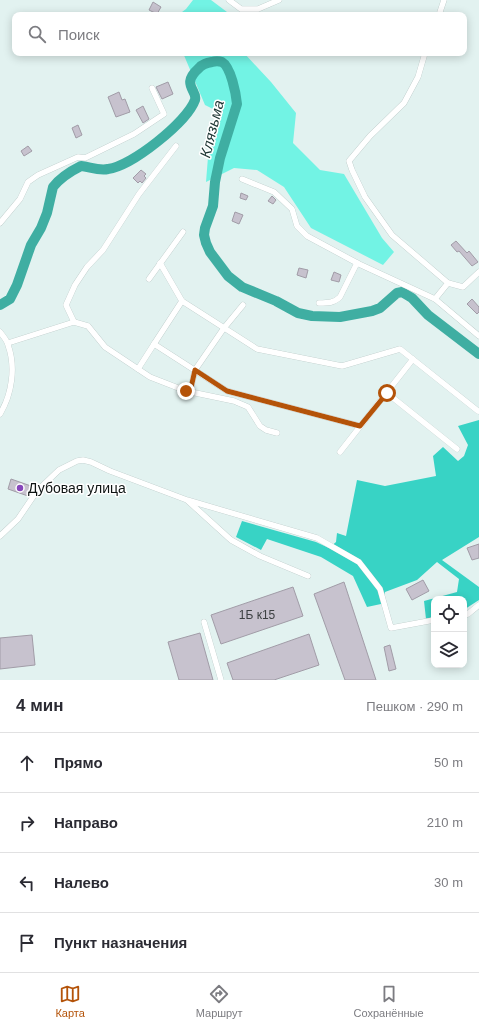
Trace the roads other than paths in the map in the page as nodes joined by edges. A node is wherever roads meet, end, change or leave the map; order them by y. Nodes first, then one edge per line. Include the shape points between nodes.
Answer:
1 (229, 0) edge
2 (279, 0) edge
3 (444, 0) edge
4 (440, 12) edge
5 (423, 56) edge
6 (152, 88) dead end
7 (176, 146) dead end
8 (242, 179) dead end
9 (0, 223) edge
10 (183, 232) dead end
11 (357, 263) junction
12 (160, 264) junction
13 (479, 272) edge
14 (149, 279) dead end
15 (448, 283) junction
16 (435, 300) junction
17 (182, 301) junction
18 (319, 303) dead end
19 (243, 305) dead end
20 (74, 322) junction
21 (224, 328) junction
22 (0, 332) edge
23 (479, 336) edge
24 (8, 343) junction
25 (154, 344) junction
26 (413, 359) junction
27 (138, 369) junction
28 (195, 370) junction
29 (190, 392) junction
30 (387, 393) junction
31 (478, 411) edge
32 (0, 414) edge
33 (360, 426) junction
34 (277, 433) dead end
35 (457, 449) dead end
36 (340, 452) dead end
37 (187, 500) junction
38 (0, 536) edge
39 (308, 576) dead end
40 (479, 605) edge
41 (467, 614) edge
42 (431, 621) edge
43 (204, 622) dead end
44 (221, 680) edge

1 - 2 street via 241,9 258,9
3 - 4 street
5 - 15 street via 418,77 404,102 349,161 365,197 392,235
6 - 9 street via 164,114 134,134 85,158 78,157 28,182 20,199
7 - 20 street via 75,285 66,305
8 - 11 street via 274,192 292,209 297,226 307,236
10 - 12 street
11 - 16 street
11 - 18 street via 340,297 330,303
12 - 14 street
12 - 17 street
13 - 15 street via 463,287
15 - 16 street
16 - 23 street
17 - 21 street
17 - 25 street
19 - 21 street
20 - 24 street
20 - 27 street via 88,326 105,347
21 - 26 street via 257,349 342,366 400,349
21 - 28 street
22 - 24 street
24 - 32 street via 12,359 10,390
25 - 27 street
25 - 28 street
26 - 30 street
26 - 31 street
27 - 29 street via 150,377
28 - 29 street
28 - 33 street via 227,391
29 - 34 street via 234,401 248,407 260,426
30 - 33 street
30 - 35 street
33 - 36 street
37 - 38 street via 91,462 77,461 59,470 47,480 18,519
37 - 39 street via 231,540 260,556
37 - 42 street via 317,538 359,562 380,590 391,628
40 - 41 street
43 - 44 street

